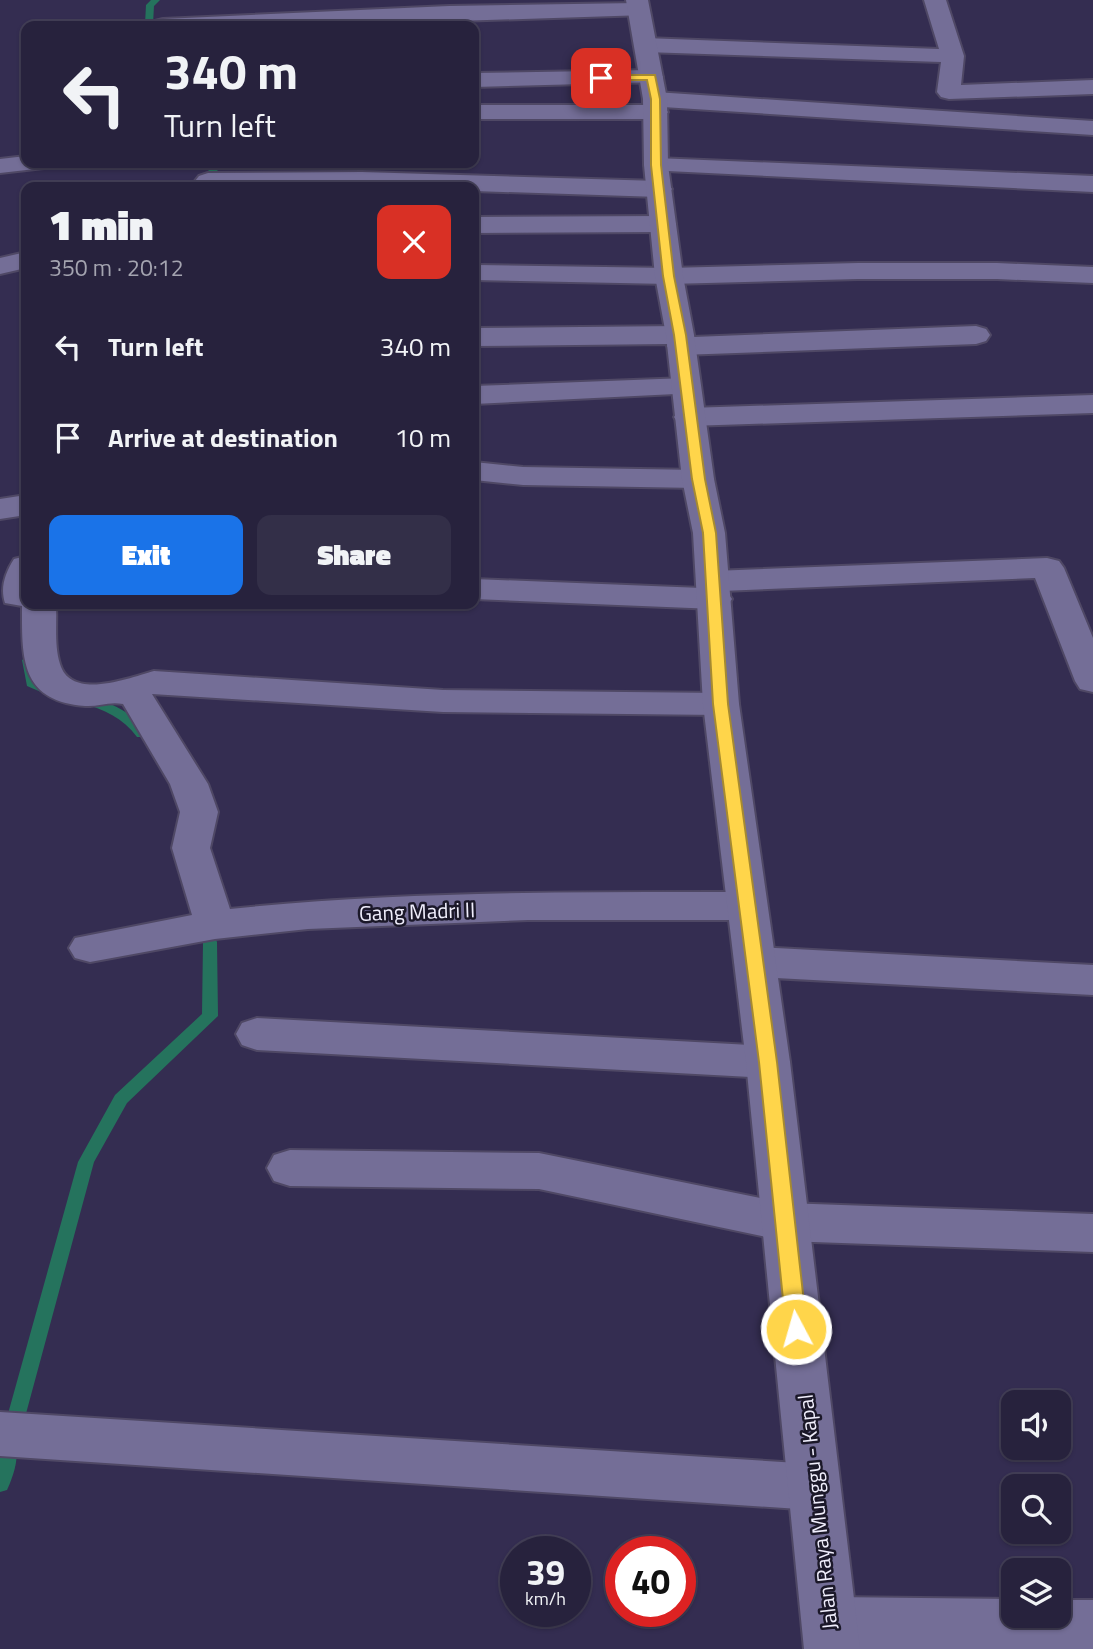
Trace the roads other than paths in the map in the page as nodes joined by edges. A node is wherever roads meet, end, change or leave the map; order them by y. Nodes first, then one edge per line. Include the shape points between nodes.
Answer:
1 (935, 0) edge
2 (273, 21) edge
3 (953, 56) junction
4 (647, 57) edge
5 (479, 78) edge
6 (1093, 87) edge
7 (479, 111) edge
8 (1093, 128) edge
9 (21, 164) edge
10 (0, 166) edge
11 (206, 177) edge
12 (408, 182) edge
13 (1093, 184) edge
14 (479, 185) edge
15 (659, 193) junction
16 (479, 224) edge
17 (479, 273) edge
18 (1093, 275) edge
19 (669, 276) junction
20 (976, 335) dead end
21 (479, 337) edge
22 (680, 341) junction
23 (479, 395) edge
24 (688, 402) junction
25 (1093, 404) edge
26 (479, 471) edge
27 (698, 479) junction
28 (21, 506) edge
29 (0, 509) edge
30 (21, 576) edge
31 (479, 589) edge
32 (714, 590) junction
33 (21, 596) edge
34 (40, 609) edge
35 (1080, 615) edge
36 (1093, 681) edge
37 (115, 692) junction
38 (721, 704) junction
39 (746, 906) junction
40 (215, 925) junction
41 (90, 948) dead end
42 (755, 962) junction
43 (1093, 980) edge
44 (257, 1034) dead end
45 (768, 1062) junction
46 (290, 1168) dead end
47 (785, 1222) junction
48 (1093, 1233) edge
49 (0, 1434) edge
50 (814, 1487) junction
51 (1093, 1626) edge
52 (831, 1636) edge

1 - 3 street
2 - 4 street via 449,13
3 - 4 street
3 - 6 street via 948,92
4 - 5 street
4 - 7 street
4 - 8 street
4 - 15 street, Jalan Raya Munggu - Kapal
9 - 10 street
11 - 12 street
13 - 15 street
14 - 15 street
15 - 16 street
15 - 19 street, Jalan Raya Munggu - Kapal
17 - 19 street
18 - 19 street via 858,271
19 - 22 street, Jalan Raya Munggu - Kapal
20 - 22 street
21 - 22 street
22 - 24 street, Jalan Raya Munggu - Kapal
23 - 24 street
24 - 25 street
24 - 27 street, Jalan Raya Munggu - Kapal
26 - 27 street via 536,477
27 - 32 street, Jalan Raya Munggu - Kapal
28 - 29 street
30 - 33 street via 15,588
31 - 32 street
32 - 35 street via 1046,568
32 - 38 street, Jalan Raya Munggu - Kapal
34 - 37 street via 41,661 52,686 84,696
35 - 36 street
37 - 38 street via 154,681 443,701
37 - 40 street via 136,697 189,784 199,812 191,848
38 - 39 street, Jalan Raya Munggu - Kapal
39 - 40 street, Gang Madri II via 528,906 308,915
39 - 42 street, Jalan Raya Munggu - Kapal
40 - 41 street, Gang Madri II
42 - 43 street
42 - 45 street, Jalan Raya Munggu - Kapal
44 - 45 street
45 - 47 street, Jalan Raya Munggu - Kapal
46 - 47 street via 539,1171
47 - 48 street
47 - 50 street, Jalan Raya Munggu - Kapal
49 - 50 street
50 - 52 street, Jalan Raya Munggu - Kapal
51 - 52 street

